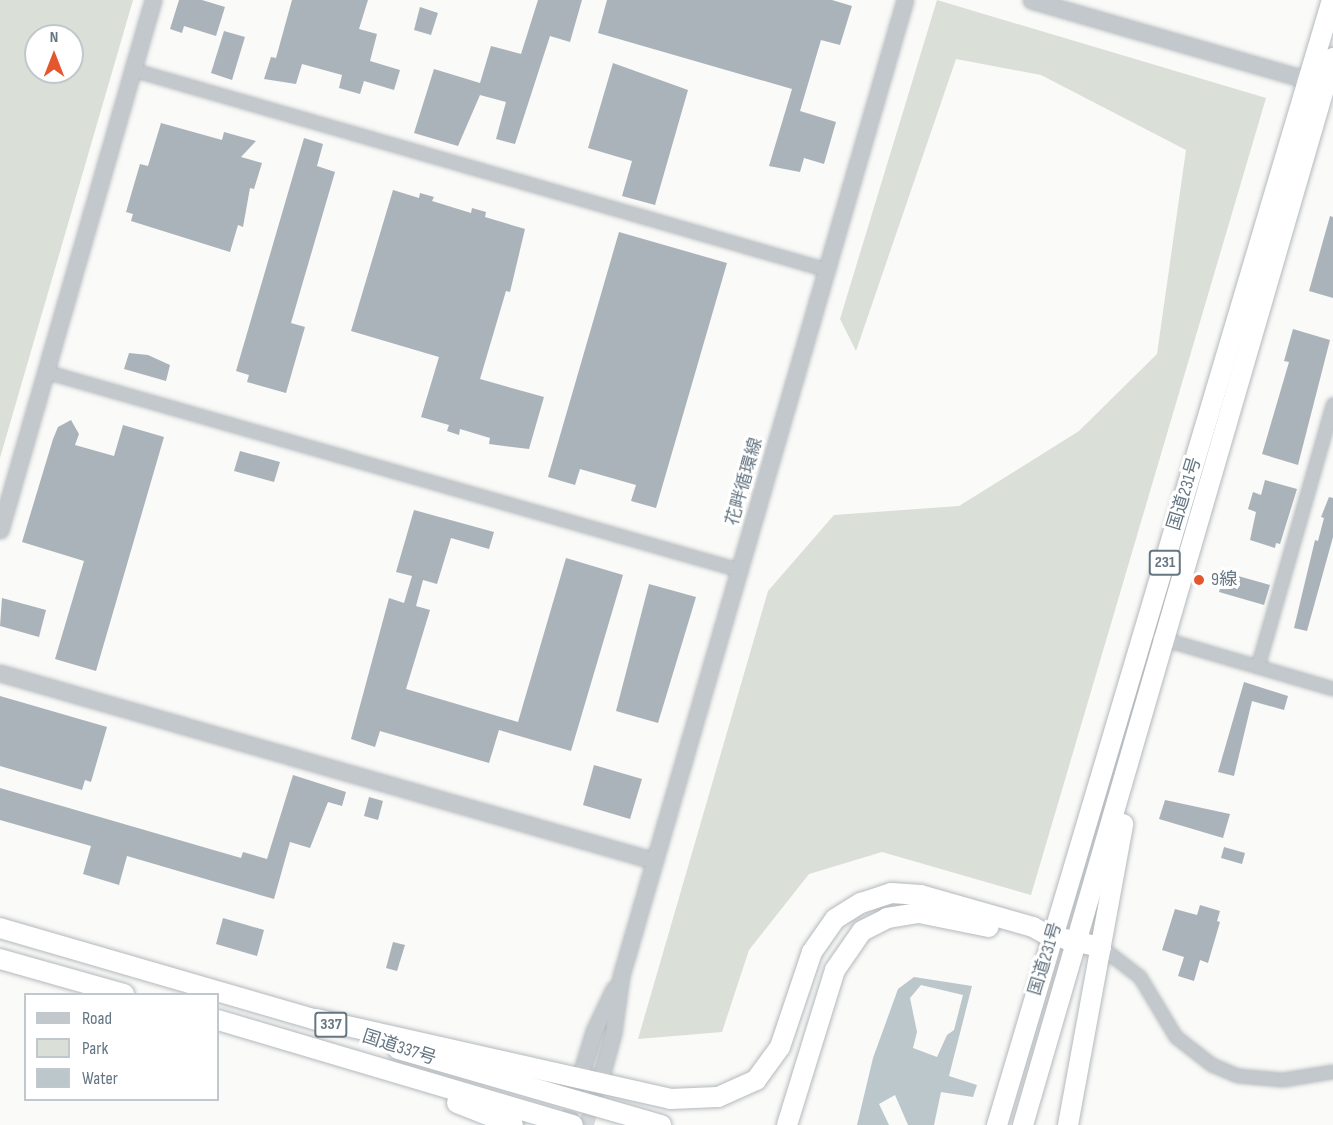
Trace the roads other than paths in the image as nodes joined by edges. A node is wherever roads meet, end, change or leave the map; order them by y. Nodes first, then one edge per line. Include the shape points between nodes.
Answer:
1 (153, 0) edge
2 (905, 0) edge
3 (1031, 0) edge
4 (1332, 0) edge
5 (1333, 58) edge
6 (133, 70) junction
7 (1322, 84) edge
8 (827, 270) junction
9 (46, 372) junction
10 (1333, 405) edge
11 (0, 530) edge
12 (739, 570) junction
13 (1153, 637) junction
14 (1258, 667) junction
15 (0, 673) edge
16 (1333, 689) edge
17 (1138, 735) junction
18 (655, 861) junction
19 (0, 928) edge
20 (1053, 938) junction
21 (1076, 940) junction
22 (1101, 947) junction
23 (0, 959) edge
24 (621, 976) junction
25 (120, 993) edge
26 (316, 1019) junction
27 (219, 1020) edge
28 (318, 1047) junction
29 (583, 1067) tunnel mouth
30 (1333, 1072) edge
31 (602, 1073) tunnel mouth
32 (513, 1125) edge
33 (573, 1125) edge
34 (661, 1125) edge
35 (787, 1125) edge
36 (997, 1125) edge
37 (1023, 1125) edge
38 (1068, 1125) edge

1 - 6 street
2 - 8 street, 花畔循環線
3 - 7 street
4 - 7 highway, 国道231号 / 231
5 - 7 highway, 国道231号 / 231
6 - 8 street
6 - 9 street
7 - 13 highway, 国道231号 / 231
8 - 12 street, 花畔循環線
9 - 11 street
9 - 12 street
10 - 14 street
12 - 18 street, 花畔循環線
13 - 14 street
13 - 17 highway, 国道231号 / 231
13 - 20 highway, 国道231号 / 231
14 - 16 street
15 - 18 street
17 - 21 highway, 国道231号 / 231
17 - 22 highway, 国道231号 / 231
18 - 24 street, 花畔循環線
19 - 26 highway, 国道337号 / 337
20 - 21 highway
20 - 26 highway via 1033,927 921,895 891,893 861,903 835,919 812,951 774,1055 756,1080 718,1097 670,1099
20 - 35 highway via 1033,938 919,913 887,918 861,931 835,970
20 - 36 highway, 国道231号 / 231
21 - 22 highway
21 - 37 highway, 国道231号 / 231
22 - 30 street via 1140,977 1176,1037 1212,1065 1239,1076 1283,1080
22 - 38 highway, 国道231号 / 231
23 - 25 highway
24 - 29 street, 花畔循環線 via 594,1031
24 - 31 street, 花畔循環線 via 613,1033
26 - 34 highway, 国道337号 / 337 via 407,1052
27 - 28 highway, 国道337号 / 337
28 - 32 highway
28 - 33 highway, 国道337号 / 337

